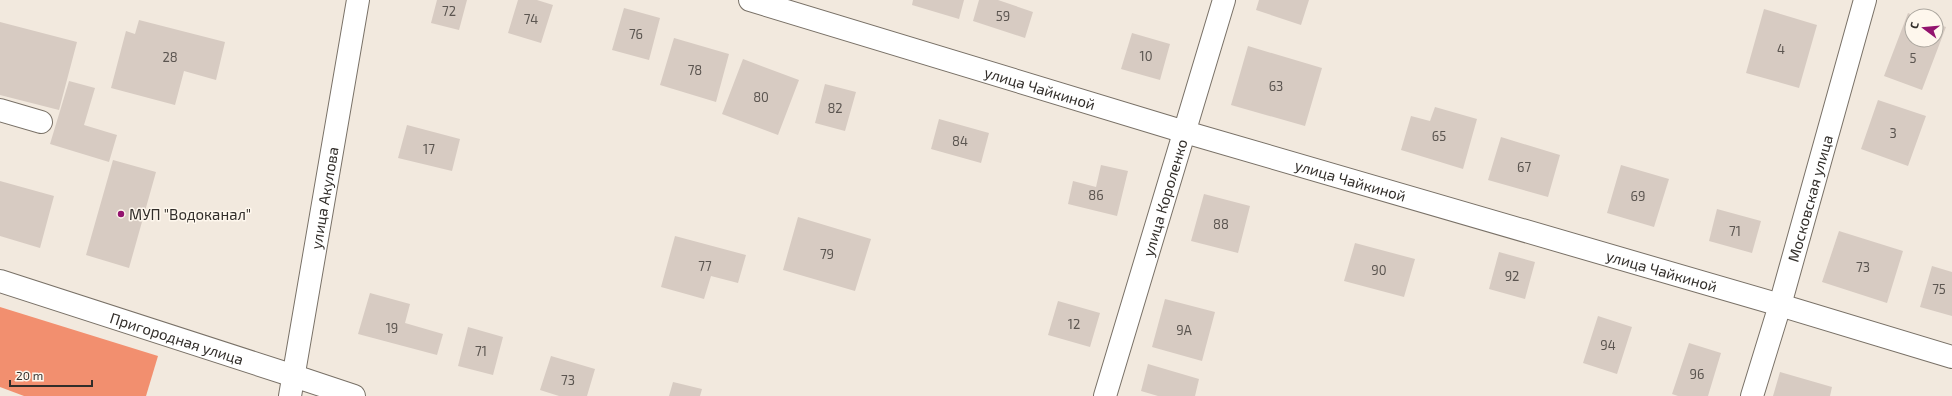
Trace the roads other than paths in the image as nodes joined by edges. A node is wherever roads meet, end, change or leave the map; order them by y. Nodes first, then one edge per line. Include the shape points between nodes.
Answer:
1 (358, 0) edge
2 (750, 0) edge
3 (1224, 0) edge
4 (1865, 0) edge
5 (0, 110) edge
6 (40, 122) dead end
7 (1185, 132) junction
8 (0, 281) edge
9 (1780, 306) junction
10 (1952, 357) edge
11 (292, 386) edge
12 (354, 396) edge
13 (1105, 396) edge
14 (1752, 396) edge

1 - 11 street, улица Акулова
2 - 7 street, улица Чайкиной
3 - 7 street, улица Короленко
4 - 9 street, Московская улица
5 - 6 street
7 - 9 street, улица Чайкиной
7 - 13 street, улица Короленко
8 - 11 street, Пригородная улица
9 - 10 street, улица Чайкиной
9 - 14 street, Московская улица
11 - 12 street, Пригородная улица

